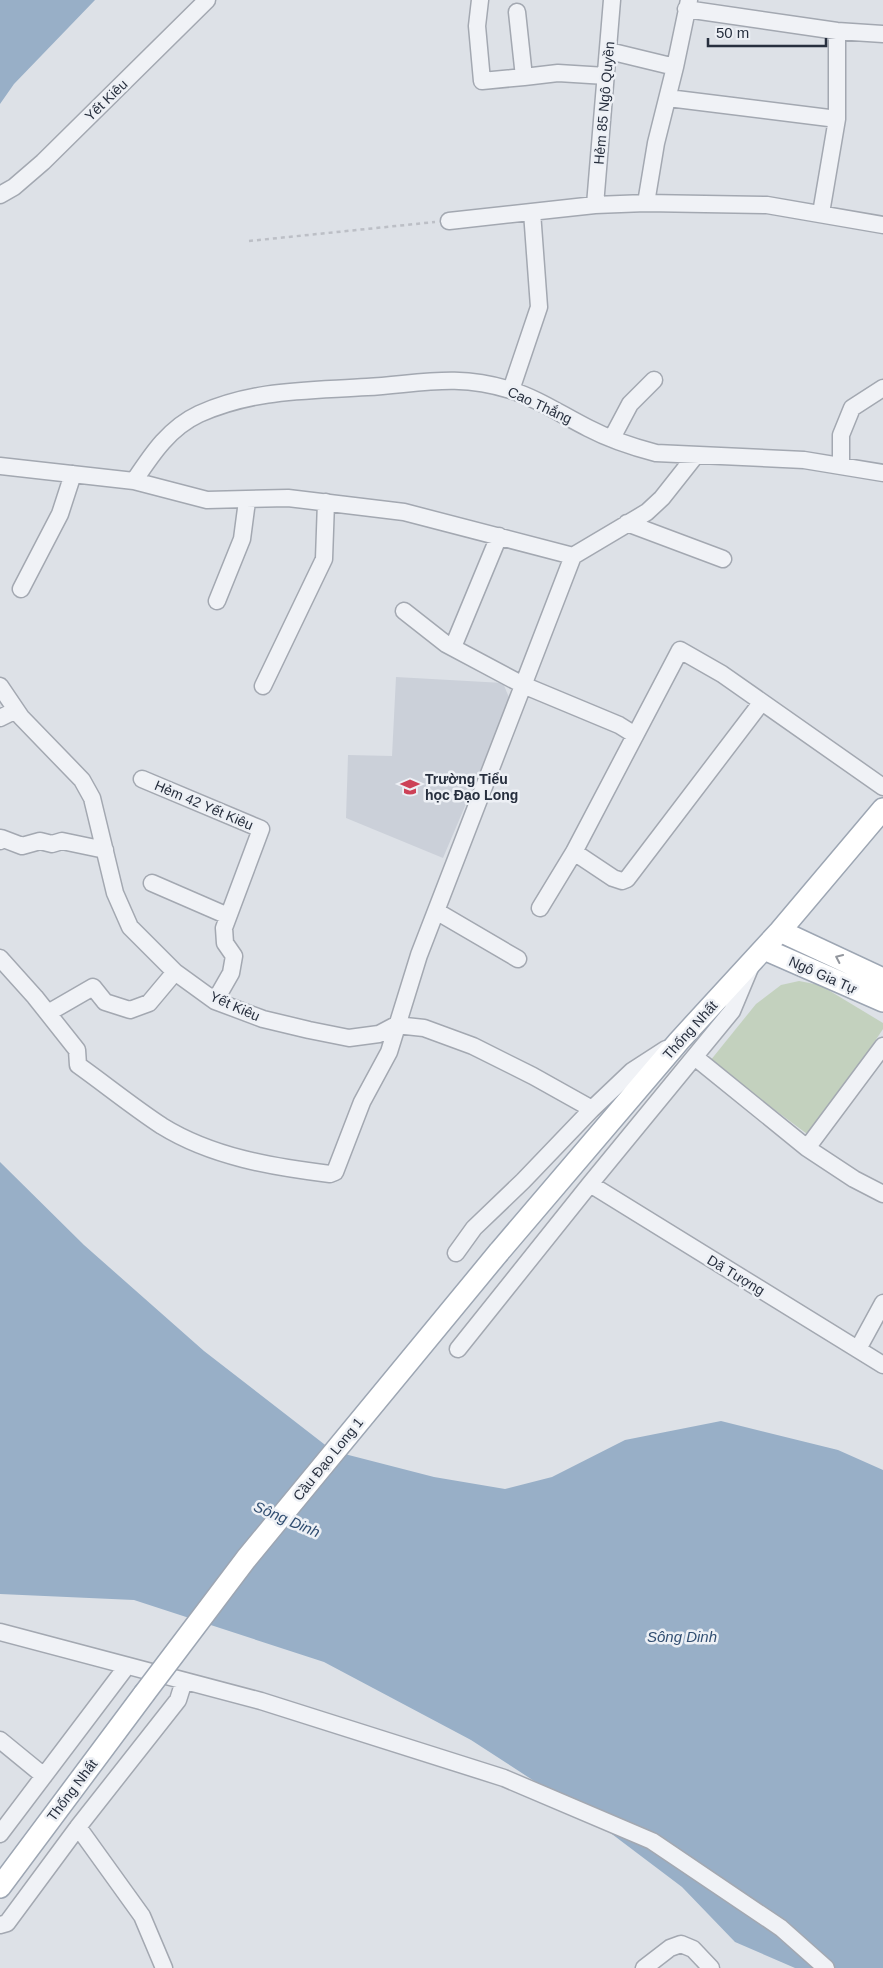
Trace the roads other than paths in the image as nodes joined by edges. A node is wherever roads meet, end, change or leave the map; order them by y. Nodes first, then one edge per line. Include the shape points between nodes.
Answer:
1 (207, 0) edge
2 (480, 0) edge
3 (612, 0) edge
4 (687, 5) edge
5 (518, 12) dead end
6 (837, 31) junction
7 (883, 34) edge
8 (609, 51) junction
9 (676, 66) junction
10 (606, 76) junction
11 (524, 77) junction
12 (668, 98) junction
13 (837, 119) junction
14 (0, 195) edge
15 (646, 203) junction
16 (595, 205) junction
17 (532, 212) junction
18 (821, 213) junction
19 (449, 221) road end
20 (883, 225) edge
21 (654, 380) dead end
22 (883, 388) edge
23 (511, 390) junction
24 (612, 438) junction
25 (696, 454) junction
26 (0, 466) edge
27 (841, 466) junction
28 (883, 473) edge
29 (73, 474) junction
30 (134, 481) junction
31 (247, 501) junction
32 (326, 502) junction
33 (627, 523) junction
34 (499, 536) junction
35 (573, 556) junction
36 (723, 559) dead end
37 (20, 590) dead end
38 (217, 600) dead end
39 (404, 611) dead end
40 (453, 647) junction
41 (523, 685) junction
42 (0, 686) edge
43 (264, 686) dead end
44 (761, 703) junction
45 (16, 710) junction
46 (0, 718) edge
47 (635, 736) junction
48 (142, 779) dead end
49 (883, 787) edge
50 (883, 809) edge
51 (0, 841) edge
52 (105, 850) junction
53 (574, 852) junction
54 (152, 883) dead end
55 (540, 908) dead end
56 (436, 910) junction
57 (228, 916) junction
58 (780, 931) junction
59 (758, 955) junction
60 (0, 958) edge
61 (518, 960) dead end
62 (175, 972) junction
63 (883, 979) edge
64 (215, 1000) junction
65 (883, 1001) edge
66 (48, 1013) junction
67 (396, 1025) junction
68 (679, 1042) junction
69 (883, 1046) edge
70 (696, 1058) junction
71 (592, 1109) junction
72 (807, 1148) junction
73 (590, 1184) junction
74 (883, 1194) edge
75 (456, 1252) dead end
76 (499, 1252) joint
77 (883, 1303) edge
78 (458, 1348) dead end
79 (858, 1349) junction
80 (883, 1365) edge
81 (0, 1632) edge
82 (127, 1666) junction
83 (184, 1681) junction
84 (144, 1694) joint
85 (0, 1740) edge
86 (44, 1776) junction
87 (78, 1827) junction
88 (0, 1834) edge
89 (0, 1887) edge
90 (0, 1925) edge
91 (164, 1968) edge
92 (644, 1968) edge
93 (711, 1968) edge
94 (826, 1968) edge

1 - 14 street, Yết Kiêu via 43,162
2 - 11 street via 477,26 482,81
3 - 8 street, Hẻm 85 Ngô Quyền
4 - 6 street
4 - 9 street
5 - 11 street
6 - 7 street
6 - 13 street
8 - 9 street
8 - 10 street, Hẻm 85 Ngô Quyền
9 - 12 street
10 - 11 street via 558,73
10 - 16 street, Hẻm 85 Ngô Quyền
12 - 13 street
12 - 15 street via 656,143
13 - 18 street
15 - 16 street
15 - 18 street via 767,204
16 - 17 street
17 - 19 street
17 - 23 street via 539,306
18 - 20 street
21 - 24 street via 630,404
22 - 27 street via 852,408 841,436
23 - 24 street, Cao Thắng
23 - 30 street, Cao Thắng via 473,381 445,379 295,390 249,398 198,414 170,432
24 - 25 street, Cao Thắng via 656,453
25 - 27 street, Cao Thắng via 804,460
25 - 33 street via 662,498 647,512
26 - 29 street
27 - 28 street, Cao Thắng
29 - 30 street
29 - 37 street via 60,514
30 - 31 street via 207,500
31 - 32 street via 288,498
31 - 38 street via 242,539
32 - 34 street via 404,512
32 - 43 street via 324,559
33 - 35 street
33 - 36 street
34 - 35 street
34 - 40 street
35 - 41 street
39 - 40 street
40 - 41 street
41 - 47 street via 619,725
41 - 56 street
42 - 45 street, Yết Kiêu
44 - 47 street via 722,674 680,650
44 - 49 street
44 - 53 street via 627,878 622,881 613,878
45 - 46 street
45 - 52 street, Yết Kiêu via 82,780 92,798
47 - 53 street
48 - 57 street, Hẻm 42 Yết Kiêu via 261,829
50 - 58 main road, Thống Nhất
51 - 52 street via 1,838 22,846 40,841 52,844 62,841
52 - 62 street, Yết Kiêu via 115,893 130,927
53 - 55 street
54 - 57 street
56 - 61 street
56 - 67 street
57 - 64 street, Hẻm 42 Yết Kiêu via 224,928 225,943 234,956 231,972
58 - 59 main road, Thống Nhất
63 -> 58 main road, Ngô Gia Tự
59 - 65 main road, Ngô Gia Tự
59 - 68 main road, Thống Nhất
59 - 70 street via 732,1012
60 - 66 street
62 - 64 street, Yết Kiêu
62 - 66 street via 149,1003 130,1010 105,1002 93,987
64 - 67 street, Yết Kiêu via 263,1019 350,1038 379,1034
66 - 67 street via 77,1050 78,1066 163,1126 198,1144 236,1157 330,1174 335,1172 362,1102 389,1052
67 - 71 street, Yết Kiêu via 424,1028 473,1046
68 - 71 street via 632,1071
68 - 76 main road, Thống Nhất
69 - 72 street
70 - 72 street
70 - 73 street
71 - 75 street via 474,1228
72 - 74 street
73 - 78 street
73 - 79 street, Dã Tượng
76 - 84 main road, Cầu Đạo Long 1, bridge via 246,1560
77 - 79 street
79 - 80 street, Dã Tượng
81 - 82 street
82 - 83 street
82 - 86 street
83 - 87 street via 178,1700
83 - 94 street via 261,1701 504,1778 652,1841 781,1928
84 - 89 main road, Thống Nhất
85 - 86 street
86 - 88 street
87 - 90 street via 7,1923
87 - 91 street via 142,1916
92 - 93 street via 670,1948 681,1944 693,1949

